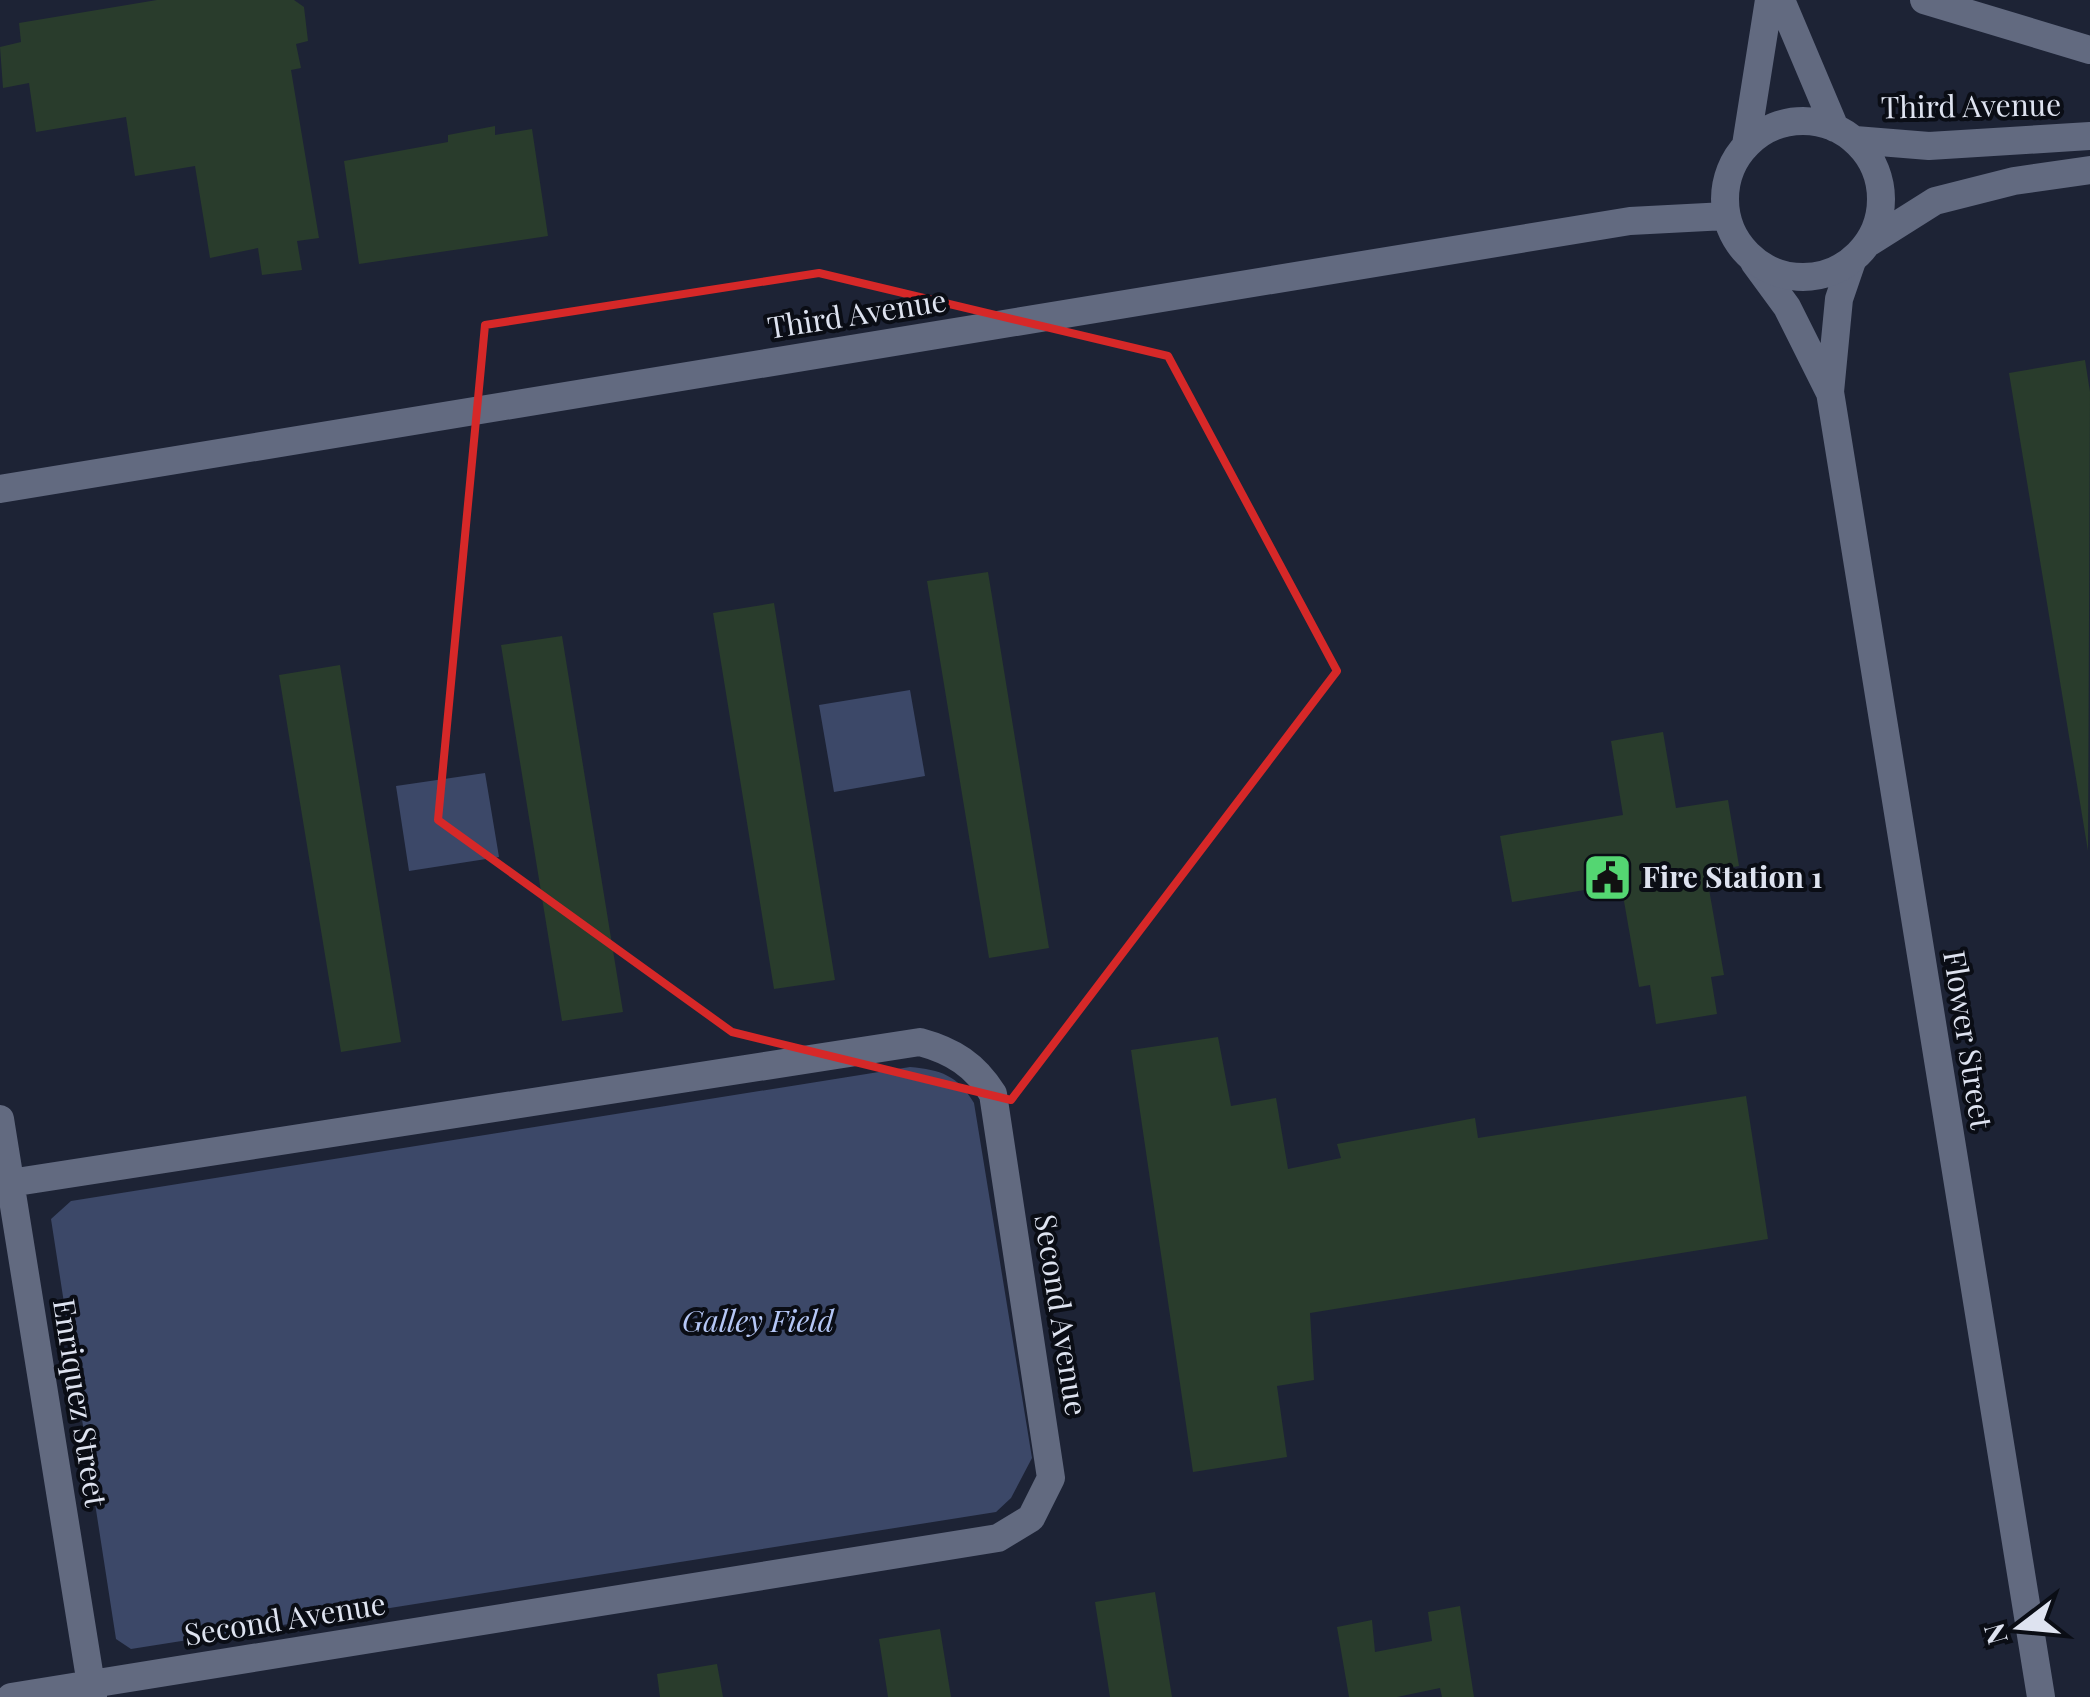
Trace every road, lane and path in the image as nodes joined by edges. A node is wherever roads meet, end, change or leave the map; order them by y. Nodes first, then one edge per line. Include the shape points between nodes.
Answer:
1 (1769, 0) edge
2 (1781, 0) edge
3 (1924, 0) edge
4 (2090, 50) edge
5 (1845, 134) junction
6 (2090, 136) edge
7 (1746, 145) junction
8 (2090, 170) edge
9 (1726, 216) junction
10 (1861, 251) junction
11 (1754, 262) junction
12 (1830, 392) junction
13 (0, 489) edge
14 (0, 1119) edge
15 (10, 1183) junction
16 (92, 1690) edge
17 (12, 1697) edge
18 (2041, 1697) edge

1 - 7 street
2 - 5 street
3 - 4 street
5 - 6 street, Third Avenue via 1928,146
5 - 7 street via 1791,121
5 - 10 street via 1878,177 1882,199
7 - 9 street via 1728,178
8 - 10 street via 1935,201
9 - 11 street
9 - 13 street, Third Avenue via 1630,221
10 - 11 street via 1830,274 1805,279
10 - 12 street, Flower Street via 1839,300
11 - 12 street, Flower Street via 1787,307
12 - 18 street, Flower Street
14 - 15 street, Enriquez Street
15 - 16 street, Enriquez Street
15 - 16 street, Second Avenue via 920,1042 965,1060 993,1094 1052,1478 1031,1518 1014,1530 998,1538
16 - 17 street, Second Avenue

